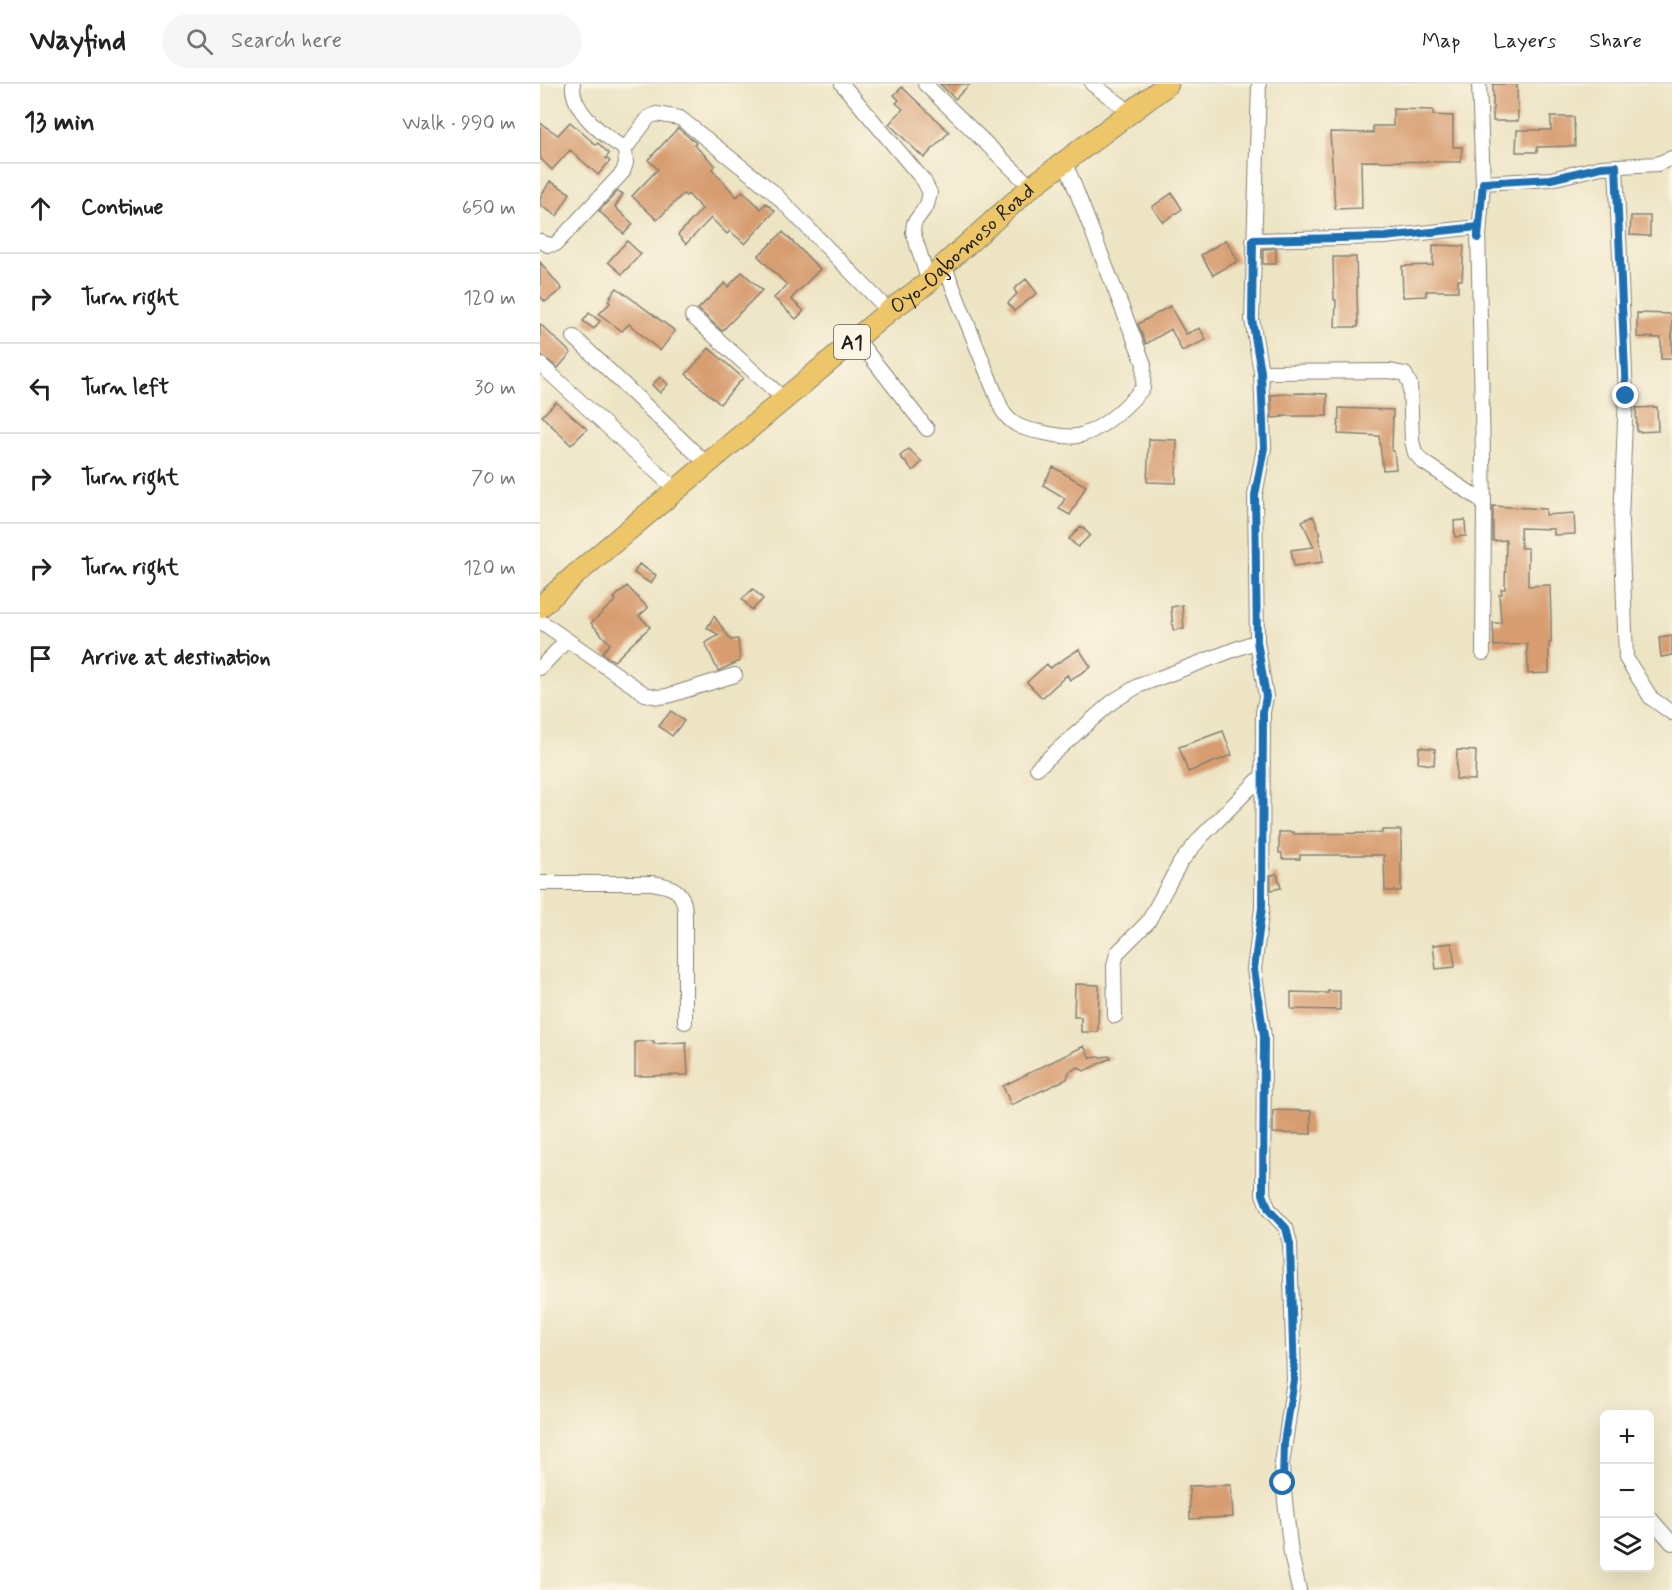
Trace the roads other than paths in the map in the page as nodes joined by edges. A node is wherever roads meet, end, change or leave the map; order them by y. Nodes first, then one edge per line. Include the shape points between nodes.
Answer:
1 (842, 84) edge
2 (925, 84) edge
3 (1092, 84) edge
4 (1168, 84) edge
5 (1259, 84) edge
6 (1479, 84) edge
7 (571, 85) edge
8 (1132, 113) junction
9 (625, 150) junction
10 (1672, 158) edge
11 (1065, 162) junction
12 (1616, 166) junction
13 (1483, 183) junction
14 (1031, 187) junction
15 (1478, 238) junction
16 (1253, 240) junction
17 (540, 242) edge
18 (944, 265) junction
19 (929, 282) junction
20 (889, 311) junction
21 (692, 316) dead end
22 (574, 337) dead end
23 (856, 338) junction
24 (540, 364) edge
25 (1261, 372) junction
26 (784, 399) junction
27 (927, 429) dead end
28 (707, 464) junction
29 (676, 490) junction
30 (1484, 502) junction
31 (540, 607) edge
32 (540, 621) edge
33 (567, 640) junction
34 (1257, 641) junction
35 (1483, 653) dead end
36 (540, 668) edge
37 (735, 675) dead end
38 (1672, 713) edge
39 (1037, 768) dead end
40 (1262, 776) junction
41 (540, 883) edge
42 (1115, 1016) dead end
43 (685, 1022) dead end
44 (1654, 1523) edge
45 (1672, 1543) edge
46 (1299, 1590) edge

1 - 19 street via 924,181 930,194 913,232
2 - 14 street
3 - 8 street
4 - 8 highway, Oyo-Ogbomoso Road / A1
5 - 16 street
6 - 13 street
7 - 9 street via 574,101 584,116
8 - 11 highway, Oyo-Ogbomoso Road / A1
9 - 17 street via 622,172 556,244
9 - 20 street via 649,117 656,114 680,118 772,191
10 - 12 street via 1657,164
11 - 14 highway, Oyo-Ogbomoso Road / A1
11 - 18 street via 1144,364 1143,388 1106,423 1077,436 1023,429 1008,420
12 - 13 street via 1551,179
12 - 38 street via 1626,396 1621,520 1626,658 1652,698
13 - 15 street
14 - 18 highway, Oyo-Ogbomoso Road / A1
15 - 16 street via 1478,227 1385,237
15 - 30 street
16 - 25 street via 1252,319
18 - 19 highway, Oyo-Ogbomoso Road / A1
19 - 20 highway, Oyo-Ogbomoso Road / A1
20 - 23 highway, Oyo-Ogbomoso Road / A1
21 - 26 street
22 - 28 street
23 - 26 highway, Oyo-Ogbomoso Road / A1
23 - 27 street
24 - 29 street
25 - 30 street via 1405,374 1410,384 1415,453
25 - 34 street via 1264,448 1255,495
26 - 28 highway, Oyo-Ogbomoso Road / A1
28 - 29 highway, Oyo-Ogbomoso Road / A1
29 - 31 highway, Oyo-Ogbomoso Road / A1
30 - 35 street
32 - 33 street
33 - 36 street
33 - 37 street via 645,694 658,697
34 - 39 street via 1138,686 1112,702
34 - 40 street via 1266,697
40 - 42 street via 1201,837 1180,863 1148,922 1117,953
40 - 46 street via 1262,908 1254,969 1264,1036 1263,1194 1269,1210 1286,1228 1290,1244 1294,1380 1282,1473
41 - 43 street via 652,883 681,895 685,901
44 - 45 street

